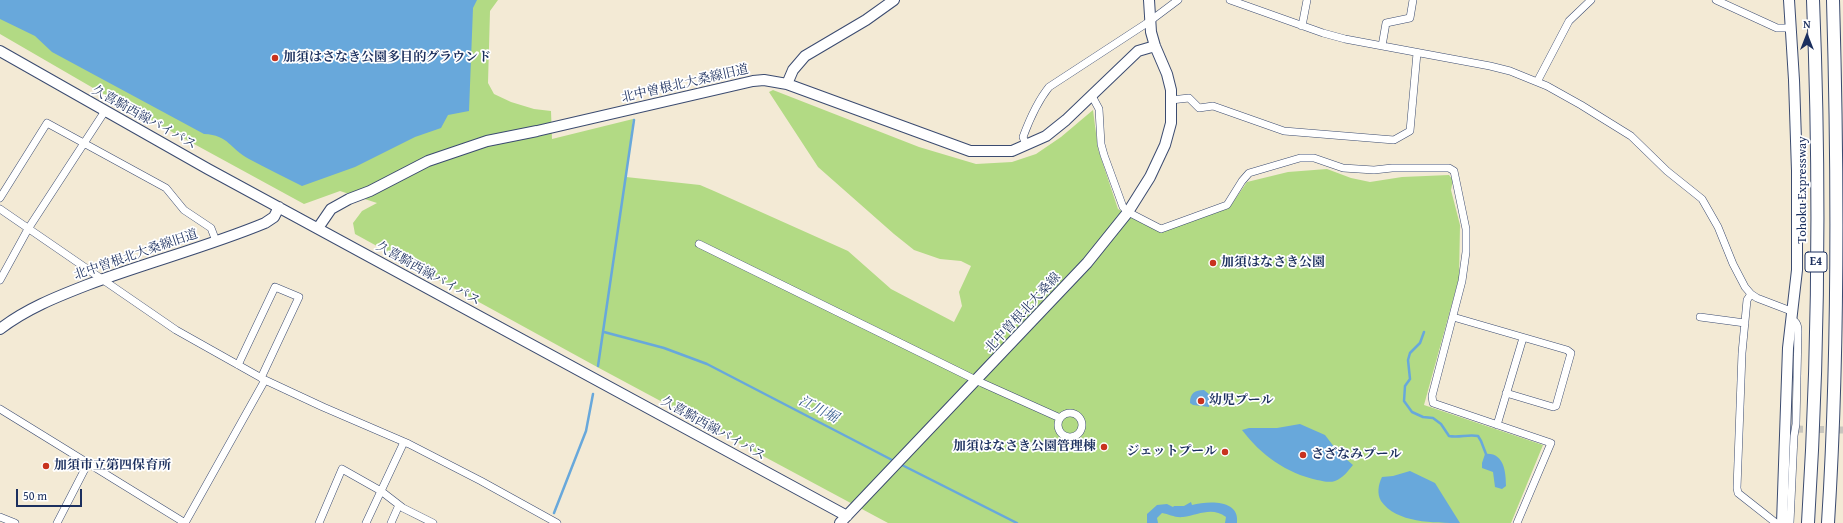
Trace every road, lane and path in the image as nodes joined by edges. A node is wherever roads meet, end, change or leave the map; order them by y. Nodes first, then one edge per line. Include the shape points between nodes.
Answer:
1 (894, 0) edge
2 (1149, 0) edge
3 (1178, 0) edge
4 (1230, 0) edge
5 (1307, 0) edge
6 (1413, 0) edge
7 (1591, 0) edge
8 (1716, 0) edge
9 (1788, 0) edge
10 (1814, 0) edge
11 (1833, 0) edge
12 (1150, 21) junction
13 (1302, 26) junction
14 (1790, 28) junction
15 (1155, 46) junction
16 (1382, 46) junction
17 (0, 50) edge
18 (1417, 53) junction
19 (1537, 82) junction
20 (787, 84) junction
21 (1092, 96) junction
22 (1171, 100) junction
23 (105, 111) junction
24 (84, 142) junction
25 (1026, 145) junction
26 (0, 198) edge
27 (279, 208) junction
28 (0, 209) edge
29 (1128, 212) junction
30 (318, 228) junction
31 (28, 229) junction
32 (216, 241) junction
33 (699, 244) dead end
34 (0, 280) edge
35 (101, 280) junction
36 (1751, 294) junction
37 (1791, 315) junction
38 (1453, 317) junction
39 (1700, 317) dead end
40 (1745, 323) junction
41 (0, 329) edge
42 (1523, 338) junction
43 (238, 365) junction
44 (263, 379) junction
45 (977, 380) junction
46 (1506, 393) junction
47 (0, 409) edge
48 (1060, 418) dead end
49 (1497, 425) junction
50 (404, 442) junction
51 (88, 463) junction
52 (381, 491) junction
53 (399, 505) junction
54 (0, 517) edge
55 (843, 519) edge
56 (15, 523) edge
57 (57, 523) edge
58 (185, 523) edge
59 (319, 523) edge
60 (366, 523) edge
61 (391, 523) edge
62 (433, 523) edge
63 (557, 523) edge
64 (1517, 523) edge
65 (1776, 523) edge
66 (1782, 523) edge
67 (1790, 523) edge
68 (1808, 523) edge
69 (1828, 523) edge

1 - 20 street via 866,20 805,56 798,62
2 - 12 street, 北中曽根北大桑線
3 - 12 street
4 - 13 street
5 - 13 street
6 - 16 street via 1410,18 1386,23
7 - 19 street via 1569,20
8 - 14 street via 1777,28
9 - 14 street
10 - 68 highway, Tohoku Expressway / E4 via 1818,195
11 - 69 highway, E4 via 1837,214 1833,422
12 - 15 street, 北中曽根北大桑線
12 - 25 street via 1049,87 1031,115 1023,136
13 - 16 street via 1345,39
14 - 37 street via 1797,171 1797,270
15 - 21 street, 北中曽根北大桑線旧道 via 1138,51
15 - 22 street, 北中曽根北大桑線 via 1167,74
16 - 18 street
17 - 23 street, 久喜騎西線バイパス
18 - 19 street via 1501,69
18 - 22 street via 1410,131 1394,140 1284,131 1213,106 1198,108 1189,98
19 - 36 street via 1631,136 1667,171 1702,199 1718,227 1733,264
20 - 25 street, 北中曽根北大桑線旧道 via 970,151 1012,152
20 - 30 street, 北中曽根北大桑線旧道 via 764,80 750,81 487,141 428,161 349,199 331,209
21 - 25 street, 北中曽根北大桑線旧道 via 1046,136
21 - 29 street via 1099,109 1104,155 1116,192
22 - 29 street, 北中曽根北大桑線 via 1171,123 1165,145 1150,177
23 - 24 street
23 - 27 street, 久喜騎西線バイパス
24 - 26 street via 47,124
24 - 31 street
24 - 32 street via 166,188 184,210 211,228
27 - 30 street, 久喜騎西線バイパス
27 - 32 street, 北中曽根北大桑線旧道 via 274,217 265,223
28 - 31 street
29 - 38 street via 1161,229 1227,205 1249,174 1300,158 1314,158 1343,168 1449,168 1454,171 1466,229 1462,281
29 - 45 street, 北中曽根北大桑線 via 1087,263
30 - 55 street, 久喜騎西線バイパス
31 - 34 street
31 - 35 street
32 - 35 street, 北中曽根北大桑線旧道
33 - 45 street
35 - 41 street, 北中曽根北大桑線旧道 via 52,298 16,317
35 - 43 street via 176,330
36 - 37 street
36 - 40 street via 1747,300
37 - 66 street
37 - 67 street via 1798,332
38 - 42 street
38 - 49 street via 1432,396 1433,403
39 - 40 street
40 - 65 street via 1736,488 1738,493
42 - 46 street
42 - 46 street via 1572,353 1560,397 1553,407
43 - 44 street
43 - 44 street via 275,287 299,297
44 - 50 street
44 - 58 street
45 - 48 street
45 - 55 street, 北中曽根北大桑線
46 - 49 street
47 - 51 street
49 - 64 street via 1551,443
50 - 52 street
50 - 63 street
51 - 57 street
51 - 58 street
52 - 53 street
52 - 59 street via 342,469
52 - 60 street
53 - 61 street
53 - 62 street
54 - 56 street

